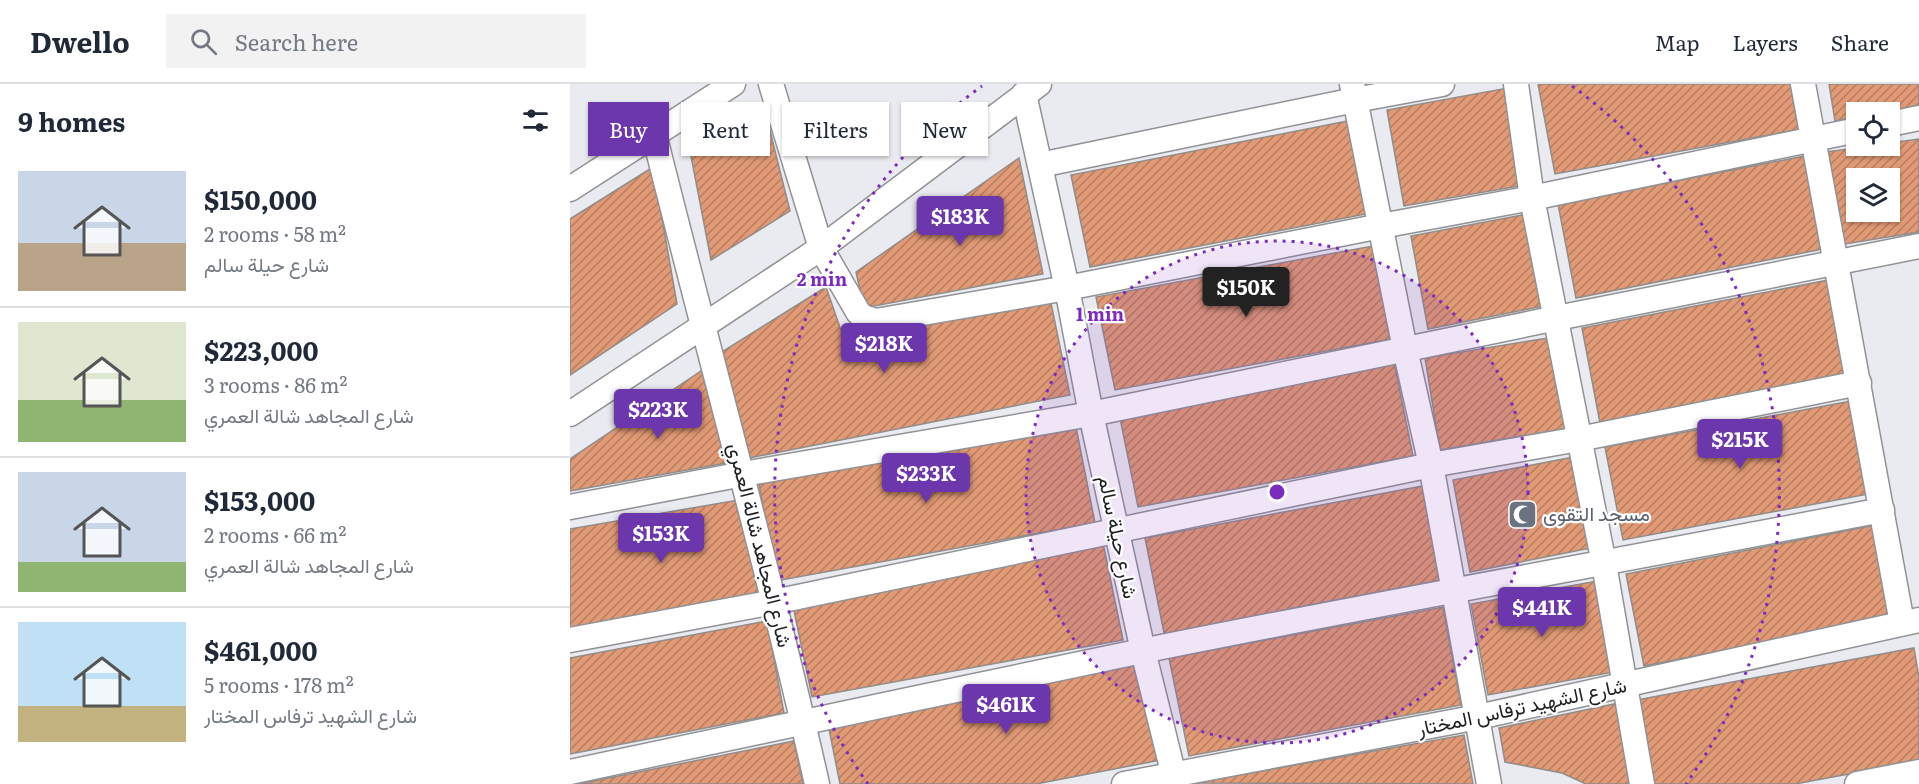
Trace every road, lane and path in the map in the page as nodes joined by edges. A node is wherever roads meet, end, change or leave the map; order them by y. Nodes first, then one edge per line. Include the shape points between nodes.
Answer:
1 (733, 84) edge
2 (771, 84) edge
3 (1443, 84) edge
4 (1516, 84) edge
5 (1803, 84) edge
6 (1031, 89) edge
7 (1354, 92) edge
8 (1919, 118) edge
9 (1900, 122) edge
10 (669, 125) edge
11 (1846, 132) edge
12 (1812, 138) junction
13 (620, 156) edge
14 (660, 156) edge
15 (1040, 165) junction
16 (571, 187) edge
17 (1532, 198) junction
18 (1381, 226) junction
19 (1919, 246) edge
20 (821, 248) junction
21 (1835, 262) junction
22 (1067, 288) junction
23 (1557, 318) junction
24 (702, 326) junction
25 (1405, 349) junction
26 (1859, 383) junction
27 (570, 414) edge
28 (1091, 414) junction
29 (1580, 439) junction
30 (1431, 465) junction
31 (743, 474) junction
32 (570, 507) edge
33 (1882, 510) junction
34 (1116, 530) junction
35 (1604, 564) junction
36 (1454, 590) junction
37 (774, 602) junction
38 (1911, 622) edge
39 (570, 640) edge
40 (1143, 651) junction
41 (1624, 687) junction
42 (1478, 717) junction
43 (803, 723) junction
44 (570, 772) edge
45 (1919, 772) edge
46 (1175, 779) edge
47 (817, 784) edge
48 (1124, 784) edge
49 (1489, 784) edge
50 (1642, 784) edge
51 (1857, 784) edge

1 - 10 street
2 - 20 street
3 - 7 street
4 - 17 street
5 - 12 street
6 - 15 street, شارع حيلة سالم
6 - 20 street
7 - 15 street
7 - 18 street
8 - 9 street
11 - 12 street
12 - 17 street
12 - 21 street
13 - 16 street
14 - 24 street, شارع المجاهد شالة العمري
15 - 22 street, شارع حيلة سالم
17 - 18 street
17 - 23 street
18 - 22 street
18 - 25 street
19 - 21 street
20 - 22 street via 858,312 869,320
20 - 24 street
21 - 23 street
21 - 26 street
22 - 28 street, شارع حيلة سالم
23 - 25 street
23 - 29 street
24 - 27 street
24 - 31 street, شارع المجاهد شالة العمري
25 - 28 street
25 - 30 street
26 - 29 street
26 - 33 street
28 - 31 street
28 - 34 street, شارع حيلة سالم
29 - 30 street
29 - 35 street
30 - 34 street
30 - 36 street
31 - 32 street
31 - 37 street, شارع المجاهد شالة العمري
33 - 35 street
33 - 38 street
34 - 37 street
34 - 40 street, شارع حيلة سالم
35 - 36 street
35 - 41 street
36 - 40 street
36 - 42 street
37 - 39 street
37 - 43 street, شارع المجاهد شالة العمري
38 - 41 street, شارع الشهيد ترفاس المختار
40 - 43 street
40 - 46 street, شارع حيلة سالم
41 - 42 street, شارع الشهيد ترفاس المختار
41 - 50 street
42 - 46 street, شارع الشهيد ترفاس المختار
42 - 49 street
43 - 44 street
43 - 47 street, شارع المجاهد شالة العمري
45 - 51 street
46 - 48 street, شارع الشهيد ترفاس المختار

